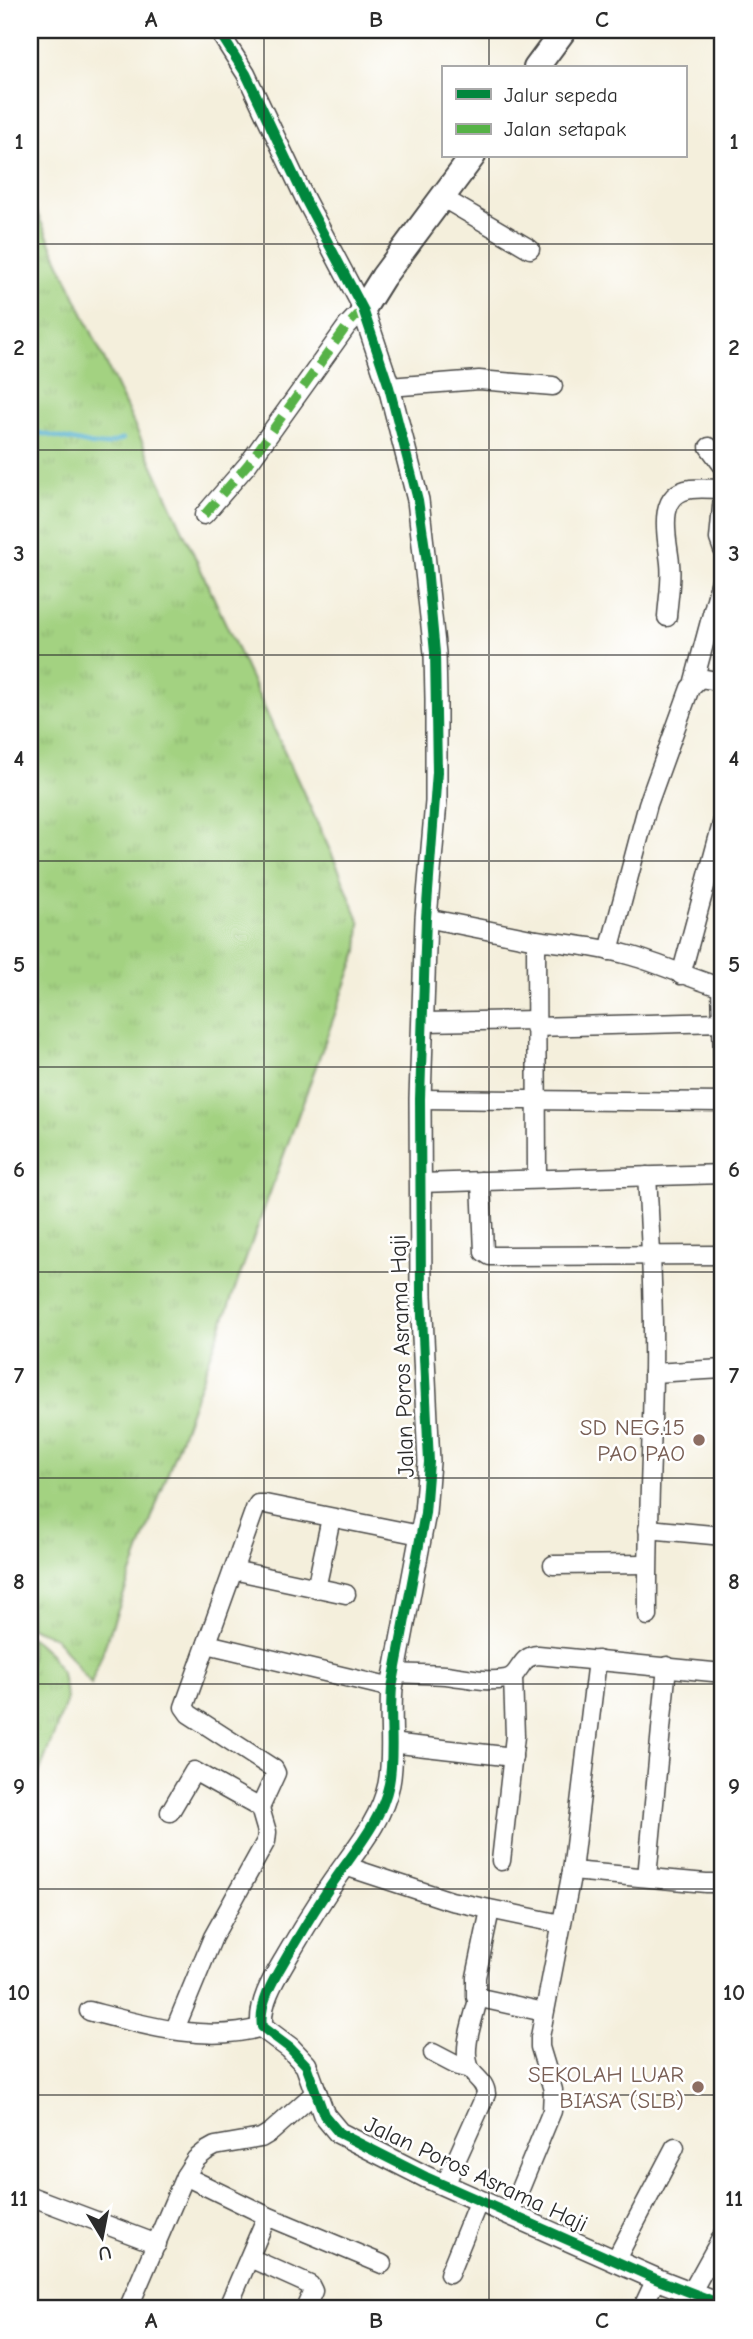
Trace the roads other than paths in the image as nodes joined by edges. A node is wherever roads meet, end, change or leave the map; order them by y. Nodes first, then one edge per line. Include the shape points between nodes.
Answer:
1 (218, 30) edge
2 (564, 30) edge
3 (537, 66) edge
4 (472, 158) edge
5 (443, 198) junction
6 (530, 249) dead end
7 (363, 309) junction
8 (553, 386) dead end
9 (389, 387) junction
10 (709, 447) dead end
11 (723, 466) edge
12 (723, 489) edge
13 (723, 496) edge
14 (204, 515) dead end
15 (723, 550) edge
16 (723, 573) edge
17 (667, 617) dead end
18 (694, 681) junction
19 (723, 682) edge
20 (723, 820) edge
21 (426, 918) junction
22 (536, 940) junction
23 (609, 951) junction
24 (681, 975) junction
25 (722, 988) edge
26 (424, 1022) junction
27 (722, 1022) edge
28 (535, 1024) junction
29 (723, 1066) edge
30 (420, 1099) junction
31 (535, 1101) junction
32 (723, 1102) edge
33 (723, 1174) edge
34 (647, 1176) junction
35 (537, 1178) junction
36 (481, 1181) junction
37 (420, 1183) junction
38 (652, 1254) junction
39 (723, 1255) edge
40 (723, 1369) edge
41 (653, 1373) junction
42 (331, 1518) junction
43 (648, 1529) junction
44 (420, 1535) junction
45 (723, 1536) edge
46 (647, 1564) junction
47 (553, 1565) dead end
48 (233, 1570) junction
49 (316, 1588) junction
50 (346, 1594) dead end
51 (648, 1616) dead end
52 (207, 1644) junction
53 (597, 1660) junction
54 (667, 1666) junction
55 (723, 1673) edge
56 (513, 1677) junction
57 (394, 1681) junction
58 (391, 1743) junction
59 (513, 1757) junction
60 (260, 1808) junction
61 (170, 1812) dead end
62 (501, 1861) dead end
63 (345, 1866) junction
64 (572, 1871) junction
65 (647, 1877) junction
66 (723, 1880) edge
67 (490, 1910) junction
68 (561, 1924) junction
69 (478, 1999) junction
70 (89, 2011) dead end
71 (544, 2012) junction
72 (262, 2027) junction
73 (175, 2029) junction
74 (433, 2053) dead end
75 (470, 2069) junction
76 (317, 2091) junction
77 (676, 2147) dead end
78 (186, 2176) junction
79 (445, 2185) junction
80 (30, 2196) edge
81 (479, 2200) junction
82 (510, 2213) junction
83 (267, 2216) junction
84 (723, 2235) edge
85 (156, 2244) junction
86 (250, 2258) junction
87 (615, 2261) junction
88 (382, 2264) dead end
89 (449, 2274) dead end
90 (656, 2279) junction
91 (691, 2293) junction
92 (723, 2305) edge
93 (128, 2309) edge
94 (227, 2309) edge
95 (305, 2309) edge
96 (642, 2309) edge

1 - 7 street via 246,74
2 - 3 main road
4 - 5 main road
5 - 6 street
5 - 7 main road
7 - 9 street, Jalan Poros Asrama Haji
7 - 14 street via 248,464
8 - 9 street via 479,380
9 - 21 street, Jalan Poros Asrama Haji via 418,500 435,653 436,802
10 - 11 street
12 - 17 street via 683,491 667,511
13 - 15 street via 719,539
16 - 18 street
18 - 19 street via 705,677
18 - 23 street via 648,804
20 - 24 street
21 - 22 street
21 - 26 street, Jalan Poros Asrama Haji
22 - 23 street
22 - 28 street
23 - 24 street
24 - 25 street
25 - 27 street
26 - 28 street
26 - 30 street, Jalan Poros Asrama Haji
27 - 28 street
27 - 29 street
28 - 31 street
30 - 31 street
30 - 37 street, Jalan Poros Asrama Haji
31 - 32 street
31 - 35 street
33 - 34 street
34 - 35 street
34 - 38 street
35 - 36 street
36 - 37 street
36 - 38 street via 486,1255
37 - 44 street, Jalan Poros Asrama Haji via 429,1462
38 - 39 street
38 - 41 street
40 - 41 street
41 - 43 street
42 - 44 street
42 - 48 street via 258,1504
42 - 49 street
43 - 45 street
43 - 46 street
44 - 57 street, Jalan Poros Asrama Haji
46 - 47 street
46 - 51 street
48 - 49 street
48 - 52 street
49 - 50 street
52 - 57 street
52 - 60 street via 185,1710 274,1769
53 - 54 street
53 - 56 street via 529,1655
53 - 64 street
54 - 55 street
54 - 65 street
56 - 57 street
56 - 59 street
57 - 58 street, Jalan Poros Asrama Haji
58 - 59 street
58 - 63 street, Jalan Poros Asrama Haji via 388,1789 371,1828
59 - 62 street
60 - 61 street via 194,1771
60 - 73 street via 267,1832 264,1847 213,1937
63 - 67 street
63 - 72 street, Jalan Poros Asrama Haji via 282,1966 265,2000
64 - 65 street
64 - 68 street
65 - 66 street via 706,1883
67 - 68 street
67 - 69 street via 477,1977
68 - 71 street
69 - 71 street
69 - 75 street via 467,2053
70 - 73 street
71 - 82 street via 540,2047 553,2090 552,2111
72 - 73 street via 226,2034
72 - 76 street, Jalan Poros Asrama Haji via 306,2065
74 - 75 street
75 - 79 street via 483,2082 486,2094
76 - 78 street via 261,2138 206,2151
76 - 79 street, Jalan Poros Asrama Haji via 324,2115 339,2133
77 - 87 street
78 - 83 street
78 - 85 street
79 - 81 street, Jalan Poros Asrama Haji
80 - 85 street
81 - 82 street, Jalan Poros Asrama Haji
81 - 89 street
82 - 87 street, Jalan Poros Asrama Haji
83 - 86 street
83 - 88 street
84 - 91 street
85 - 93 street
86 - 94 street
86 - 95 street via 310,2285 313,2291
87 - 90 street, Jalan Poros Asrama Haji
90 - 91 street, Jalan Poros Asrama Haji
90 - 96 street
91 - 92 street, Jalan Poros Asrama Haji

